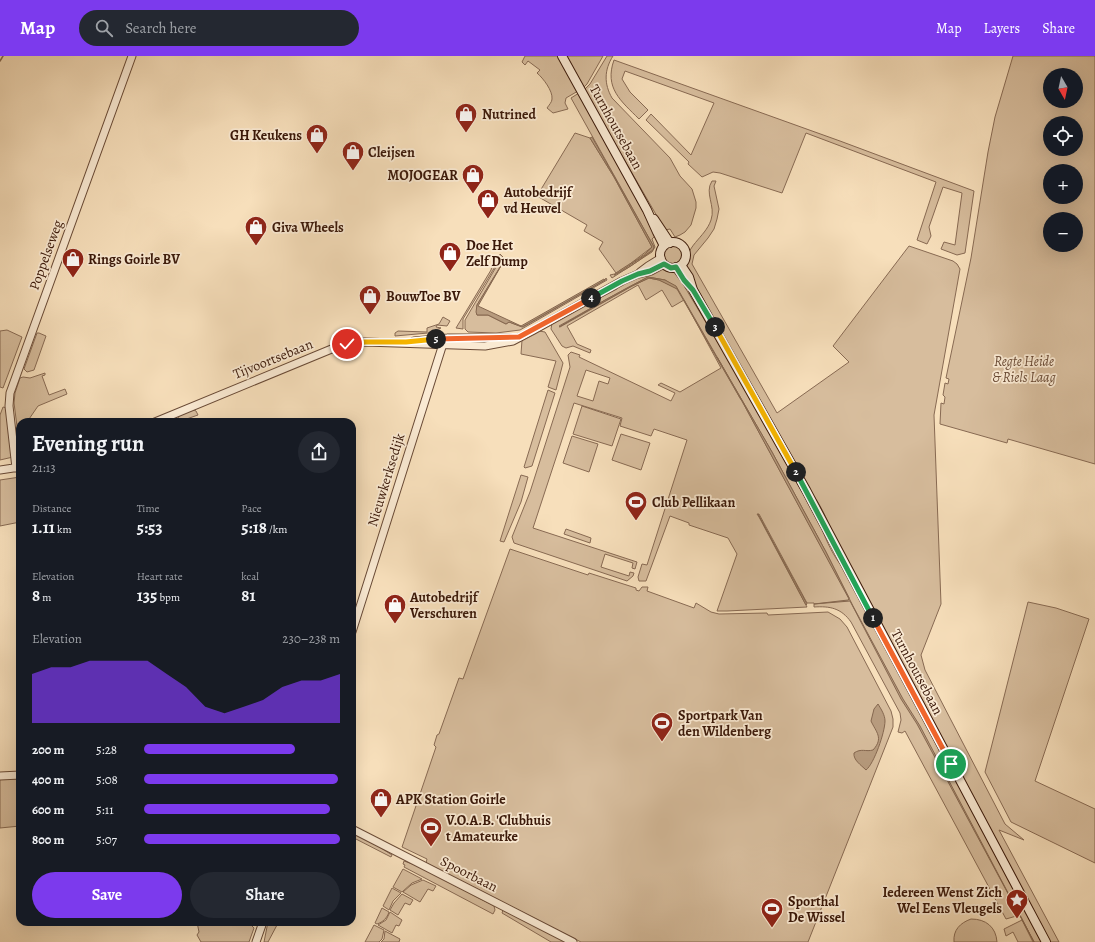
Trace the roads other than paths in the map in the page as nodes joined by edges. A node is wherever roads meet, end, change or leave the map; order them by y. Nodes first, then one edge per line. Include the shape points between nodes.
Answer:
1 (132, 56) edge
2 (562, 56) edge
3 (667, 244) junction
4 (662, 261) junction
5 (679, 266) junction
6 (519, 337) junction
7 (448, 338) junction
8 (406, 342) junction
9 (443, 345) junction
10 (165, 418) edge
11 (16, 453) edge
12 (16, 467) edge
13 (0, 470) edge
14 (356, 619) edge
15 (16, 775) edge
16 (0, 776) edge
17 (356, 831) edge
18 (262, 926) edge
19 (256, 942) edge
20 (573, 942) edge
21 (1046, 942) edge

1 - 11 street, Poppelseweg via 10,393 9,406
2 - 3 main road, Turnhoutsebaan via 648,210 657,232
3 - 4 main road via 660,253
3 - 5 main road via 678,244 684,250 686,258
4 - 5 main road via 671,268
4 - 6 street, Tijvoortsebaan via 650,271 622,281
5 - 21 main road, Turnhoutsebaan via 684,280 693,290 806,490
6 - 7 street, Tijvoortsebaan
6 - 9 street, Tijvoortsebaan via 486,346
7 - 8 street, Tijvoortsebaan
7 - 9 street, Nieuwkerksedijk
8 - 9 street, Tijvoortsebaan
8 - 10 street, Tijvoortsebaan via 365,342 340,346
9 - 14 street, Nieuwkerksedijk
12 - 13 street
15 - 16 street
17 - 20 street, Spoorbaan
18 - 19 street

